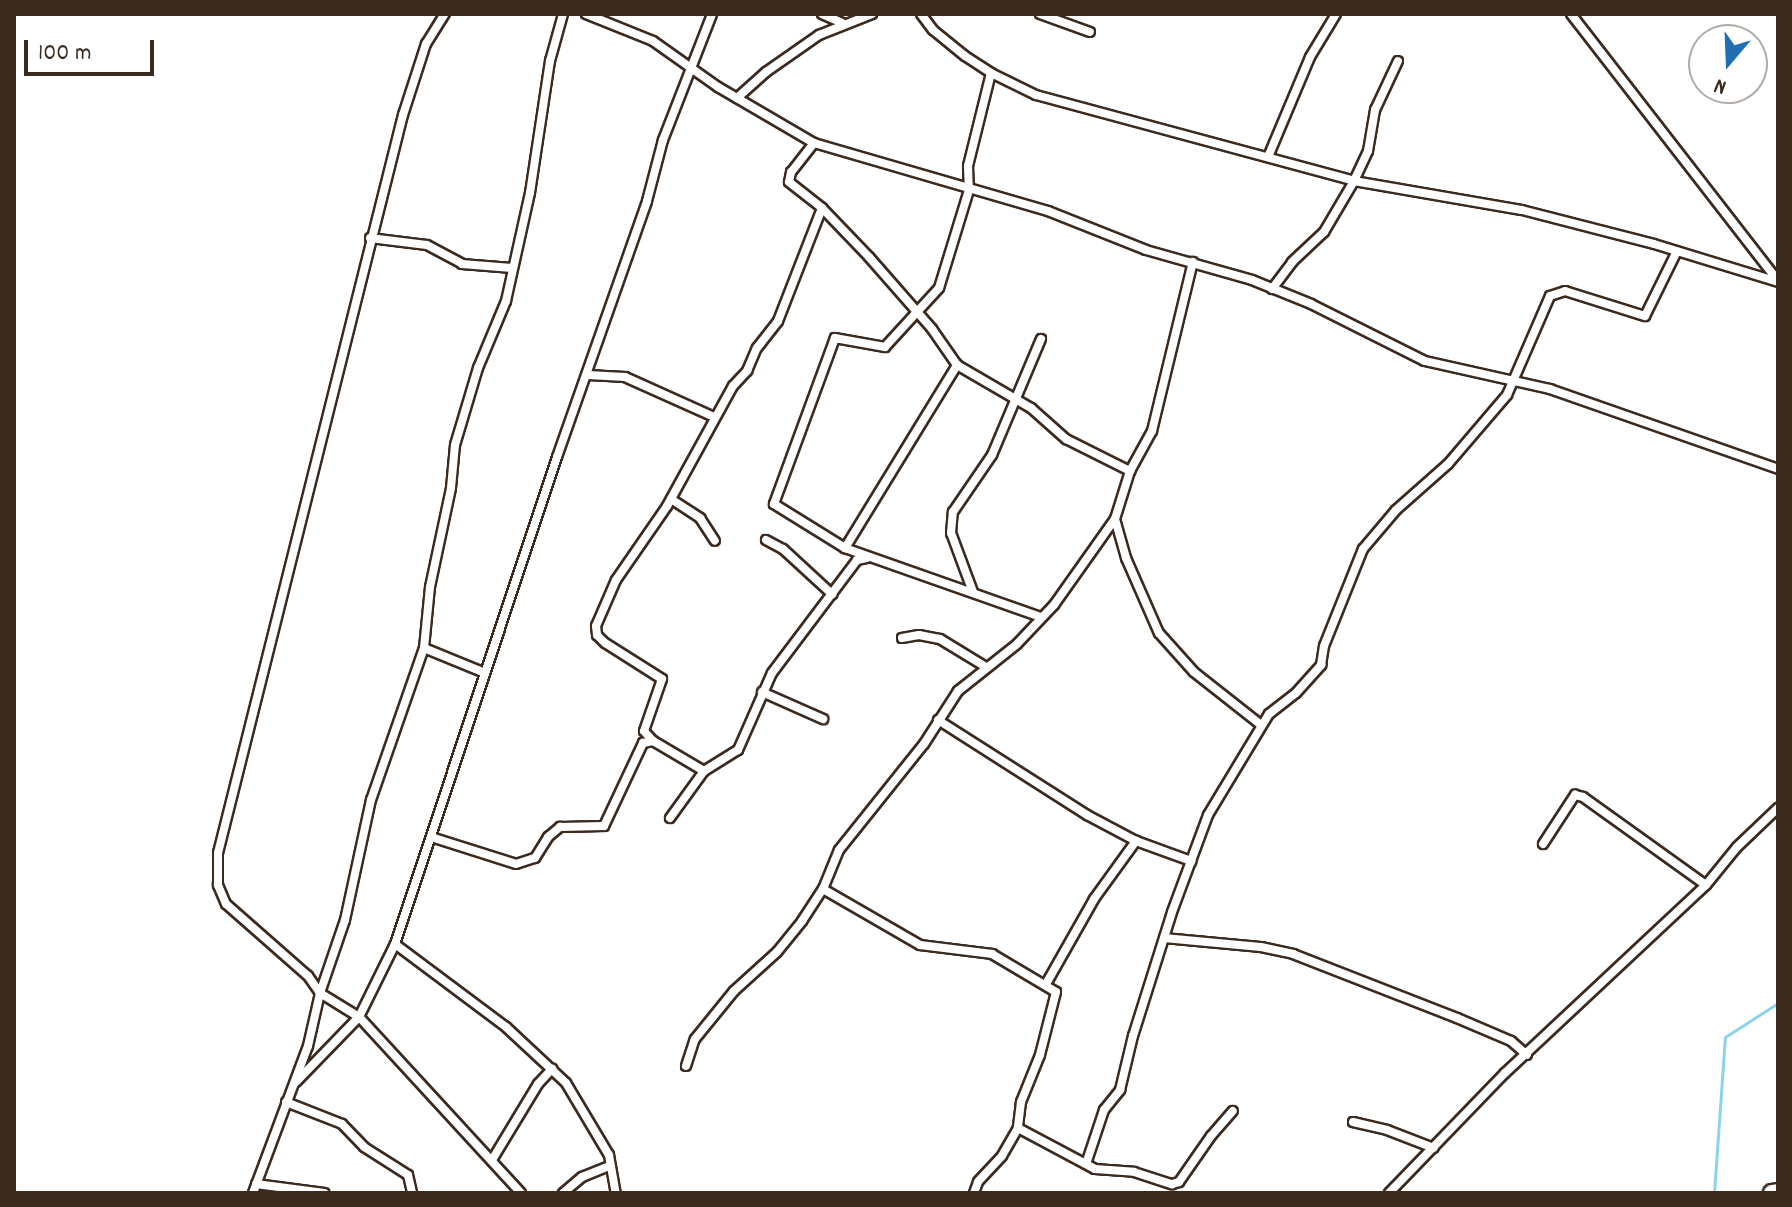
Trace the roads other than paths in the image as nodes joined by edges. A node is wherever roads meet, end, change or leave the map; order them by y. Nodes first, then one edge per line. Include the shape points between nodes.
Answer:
1 (445, 14) edge
2 (563, 14) edge
3 (586, 14) edge
4 (712, 14) edge
5 (822, 14) edge
6 (872, 14) edge
7 (921, 14) edge
8 (1040, 14) edge
9 (1336, 14) edge
10 (1571, 14) edge
11 (842, 23) junction
12 (1090, 32) dead end
13 (1398, 61) dead end
14 (691, 66) junction
15 (991, 73) junction
16 (737, 98) junction
17 (814, 143) junction
18 (1268, 157) junction
19 (1354, 181) junction
20 (969, 190) junction
21 (822, 208) junction
22 (370, 238) junction
23 (1677, 251) junction
24 (1193, 262) junction
25 (512, 268) junction
26 (1778, 282) edge
27 (1272, 289) junction
28 (916, 311) junction
29 (1041, 339) dead end
30 (957, 365) junction
31 (588, 375) junction
32 (1516, 380) junction
33 (1013, 398) junction
34 (714, 417) junction
35 (1778, 469) edge
36 (1130, 471) junction
37 (671, 499) junction
38 (1115, 519) junction
39 (766, 540) dead end
40 (715, 541) dead end
41 (845, 548) junction
42 (872, 558) junction
43 (973, 592) junction
44 (832, 594) junction
45 (1041, 617) junction
46 (902, 638) dead end
47 (424, 648) junction
48 (986, 667) junction
49 (485, 673) junction
50 (762, 692) junction
51 (823, 719) dead end
52 (938, 720) junction
53 (1261, 725) junction
54 (653, 741) junction
55 (704, 771) junction
56 (1778, 808) edge
57 (670, 818) dead end
58 (431, 837) junction
59 (1136, 841) junction
60 (1543, 844) dead end
61 (1191, 861) junction
62 (1706, 885) junction
63 (823, 889) junction
64 (1164, 938) junction
65 (395, 944) junction
66 (1046, 984) junction
67 (320, 993) junction
68 (359, 1017) junction
69 (1527, 1055) junction
70 (686, 1066) dead end
71 (552, 1069) junction
72 (293, 1084) junction
73 (286, 1102) junction
74 (1233, 1111) dead end
75 (1353, 1122) dead end
76 (1018, 1128) junction
77 (1434, 1148) junction
78 (492, 1160) junction
79 (1086, 1164) junction
80 (609, 1166) junction
81 (255, 1188) edge
82 (324, 1193) edge
83 (412, 1193) edge
84 (521, 1193) edge
85 (563, 1193) edge
86 (616, 1193) edge
87 (974, 1193) edge
88 (1389, 1193) edge

1 - 22 street via 426,44
2 - 25 street
3 - 14 street via 653,41
4 - 14 street
5 - 11 street
6 - 11 street
7 - 15 street via 933,30
8 - 12 street
9 - 18 street via 1310,57
10 - 26 street
11 - 16 street via 794,51
13 - 19 street via 1375,110 1368,151
14 - 16 street
14 - 31 street
15 - 18 street via 1036,95
15 - 20 street via 968,166
16 - 17 street
17 - 20 street
17 - 21 street via 789,182
18 - 19 street
19 - 23 street via 1522,210
19 - 27 street via 1324,232
20 - 24 street via 1048,211 1146,250
20 - 28 street via 939,288
21 - 28 street
21 - 34 street via 778,321
22 - 25 street via 427,245 462,264
22 - 67 street via 217,860 218,885 226,904 308,976
23 - 26 street
23 - 32 street via 1645,316 1565,291 1550,296
24 - 27 street
24 - 36 street via 1152,431
25 - 47 street via 506,301 478,368 455,445
27 - 32 street via 1425,361
28 - 30 street
28 - 41 street via 885,347 835,338 776,494 775,506
29 - 33 street
30 - 33 street
30 - 41 street
31 - 34 street via 625,377
31 - 49 street
32 - 35 street
32 - 53 street via 1486,423 1363,549 1321,665
33 - 36 street via 1066,439
33 - 43 street via 992,455 953,512 951,533
34 - 37 street
36 - 38 street
37 - 40 street via 700,518
37 - 54 street via 616,580 596,626 605,643 662,679 644,731
38 - 45 street via 1066,591
38 - 53 street via 1159,633 1194,672
39 - 44 street
41 - 42 street
42 - 43 street
42 - 44 street via 857,560
43 - 45 street
44 - 50 street
45 - 48 street
46 - 48 street via 940,639
47 - 49 street
47 - 67 street via 371,800 345,920
48 - 52 street via 958,691
49 - 58 street
50 - 51 street
50 - 55 street via 738,750
52 - 59 street
52 - 63 street via 839,850
53 - 61 street via 1214,802
54 - 55 street
54 - 58 street via 643,743 604,826 560,827 535,858 516,864
55 - 57 street
56 - 62 street
58 - 65 street
59 - 61 street
59 - 66 street via 1094,899
60 - 62 street via 1575,795 1583,797
61 - 64 street
62 - 69 street
63 - 66 street via 920,945 992,954
63 - 70 street via 777,952 734,991 695,1039
64 - 69 street via 1293,954 1511,1041
64 - 79 street via 1120,1090 1104,1110
65 - 68 street
65 - 71 street via 506,1027
66 - 76 street via 1056,992 1055,1002 1021,1102
67 - 68 street
67 - 72 street
68 - 72 street
68 - 78 street
69 - 77 street
71 - 78 street
71 - 80 street via 605,1147
72 - 73 street
73 - 81 street
73 - 83 street via 342,1124 364,1147 408,1175
74 - 79 street via 1175,1184
75 - 77 street
76 - 79 street
76 - 87 street
77 - 88 street
78 - 84 street
80 - 85 street via 582,1177
80 - 86 street
81 - 82 street

